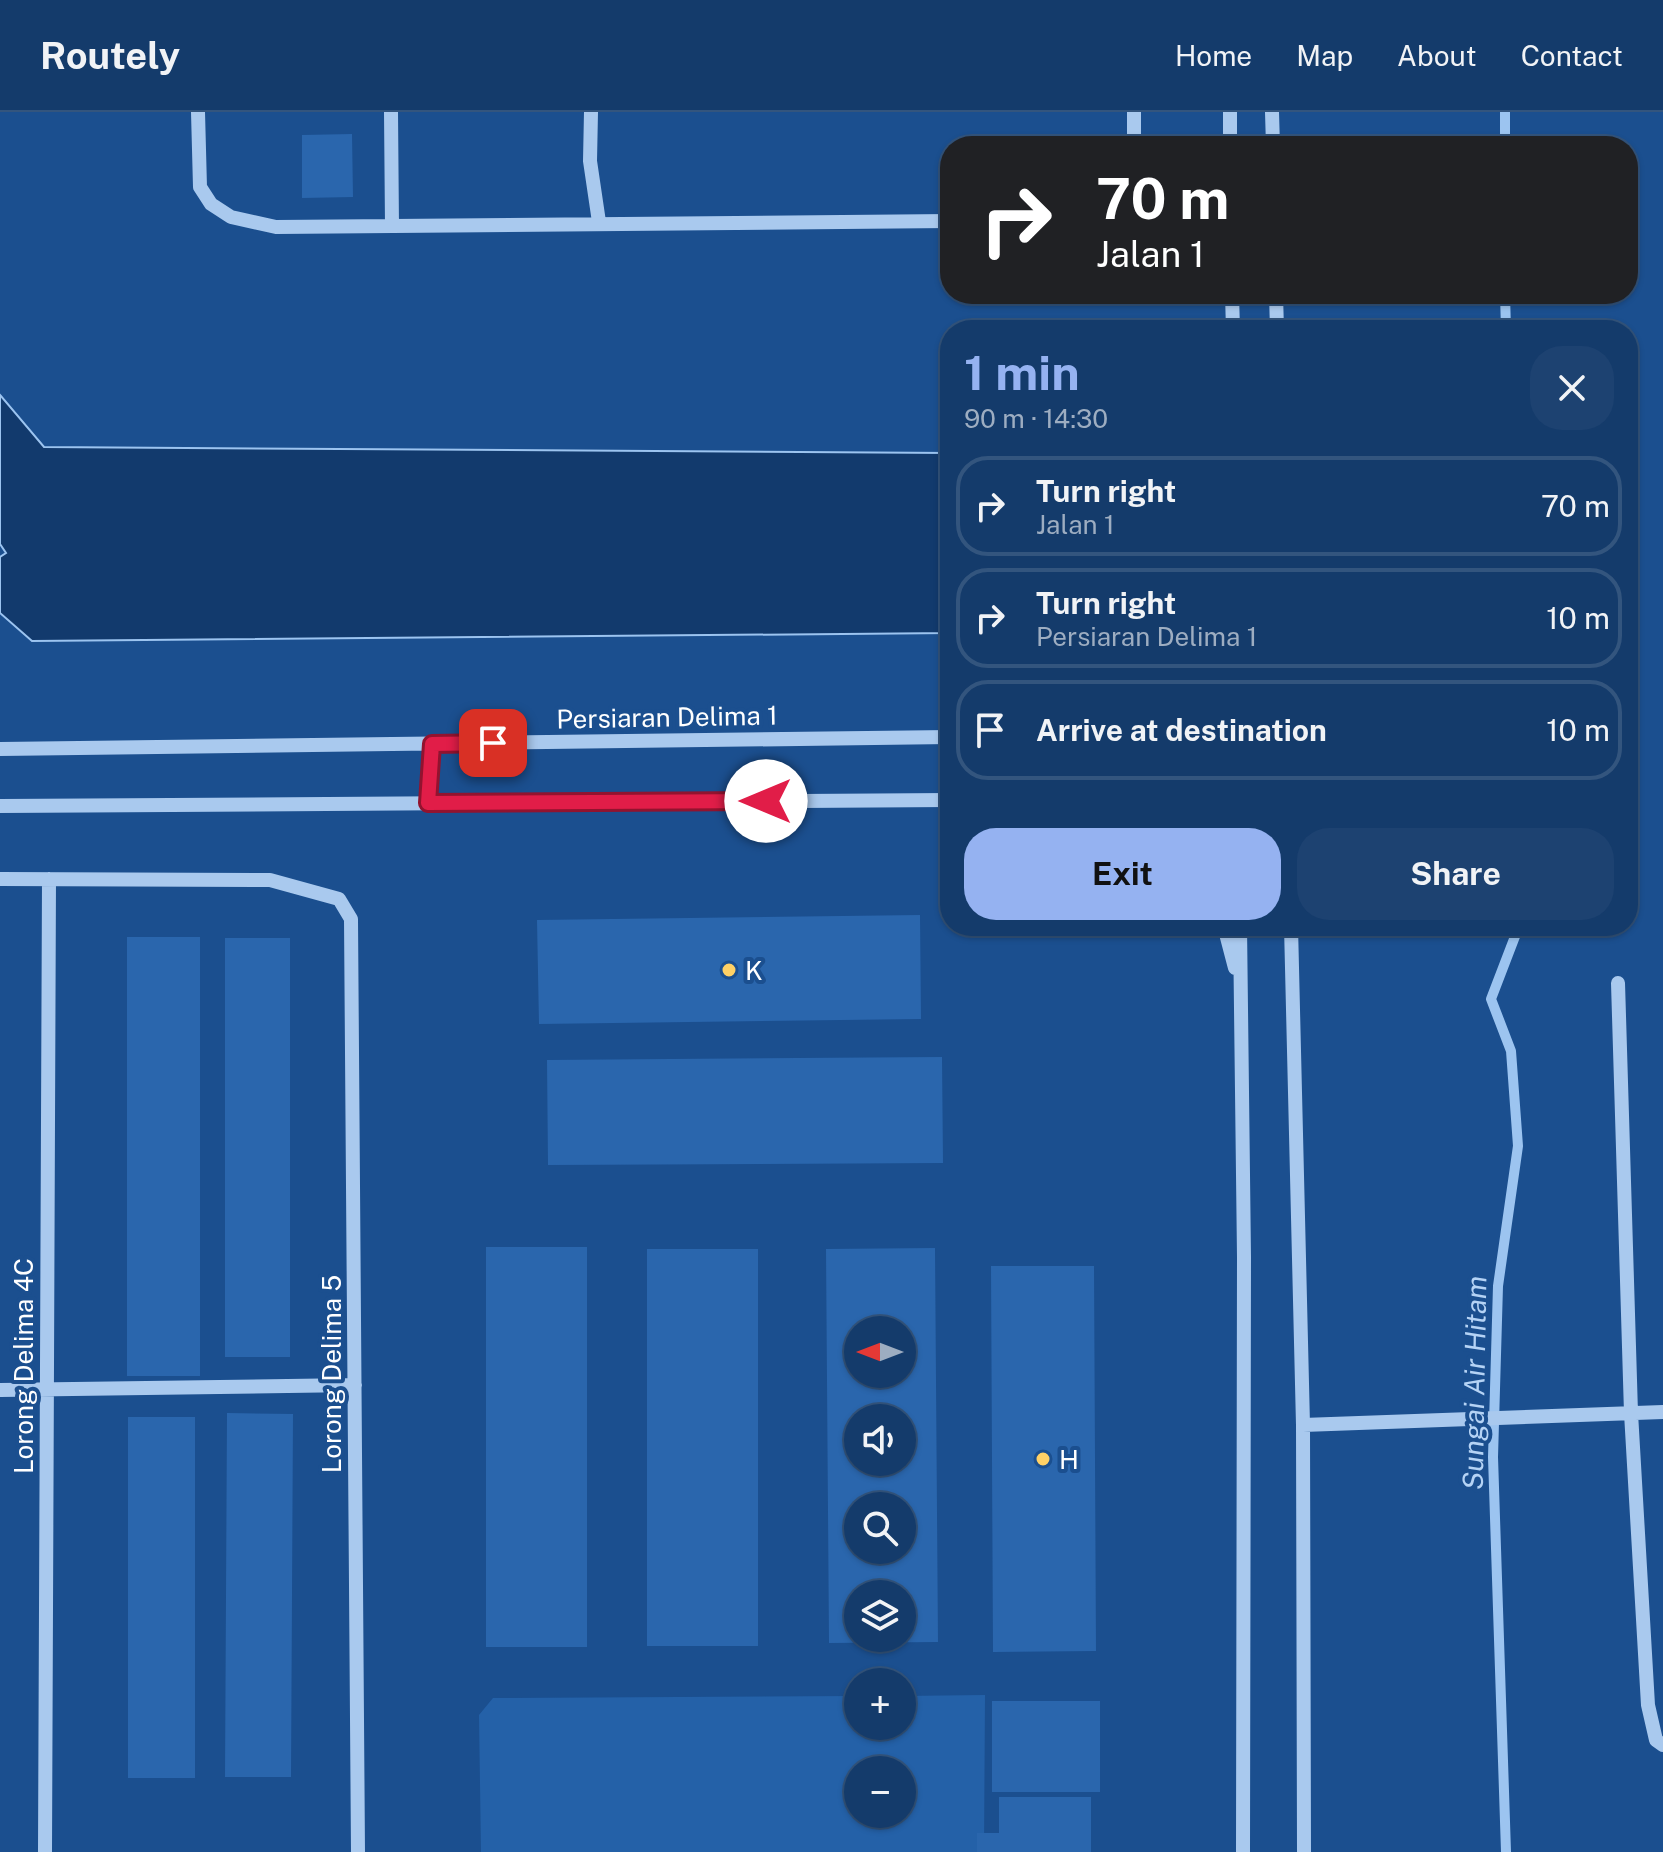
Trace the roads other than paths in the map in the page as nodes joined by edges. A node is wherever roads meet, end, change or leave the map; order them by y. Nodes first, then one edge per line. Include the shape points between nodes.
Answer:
1 (198, 112) edge
2 (391, 112) edge
3 (591, 112) edge
4 (1134, 112) edge
5 (1230, 112) edge
6 (1272, 112) edge
7 (1134, 136) edge
8 (1230, 136) edge
9 (1273, 136) edge
10 (940, 221) edge
11 (599, 222) junction
12 (392, 226) junction
13 (940, 737) edge
14 (432, 744) junction
15 (0, 749) edge
16 (940, 800) edge
17 (428, 803) junction
18 (0, 806) edge
19 (0, 879) edge
20 (49, 879) junction
21 (1227, 936) edge
22 (1240, 936) edge
23 (1291, 936) edge
24 (1618, 983) dead end
25 (1241, 992) junction
26 (355, 1385) junction
27 (47, 1389) junction
28 (0, 1390) edge
29 (1663, 1412) edge
30 (1631, 1413) junction
31 (1303, 1425) junction
32 (1663, 1745) edge
33 (45, 1852) edge
34 (358, 1852) edge
35 (1243, 1852) edge
36 (1304, 1852) edge

1 - 12 street via 200,187 211,204 231,217 276,227
2 - 12 street
3 - 11 street via 590,161
4 - 7 street
5 - 8 street
6 - 9 street
10 - 11 street
11 - 12 street
13 - 14 street, Persiaran Delima 1
14 - 15 street, Persiaran Delima 1
14 - 17 street
16 - 17 street
17 - 18 street
19 - 20 street
20 - 26 street, Lorong Delima 5 via 270,880 339,899 351,919
20 - 27 street, Lorong Delima 4C
21 - 25 street
22 - 25 street
23 - 31 street
24 - 30 street
25 - 35 street
26 - 27 street
26 - 34 street, Lorong Delima 5
27 - 28 street
27 - 33 street, Lorong Delima 4C
29 - 30 street
30 - 31 street
30 - 32 street via 1648,1705 1656,1740
31 - 36 street

